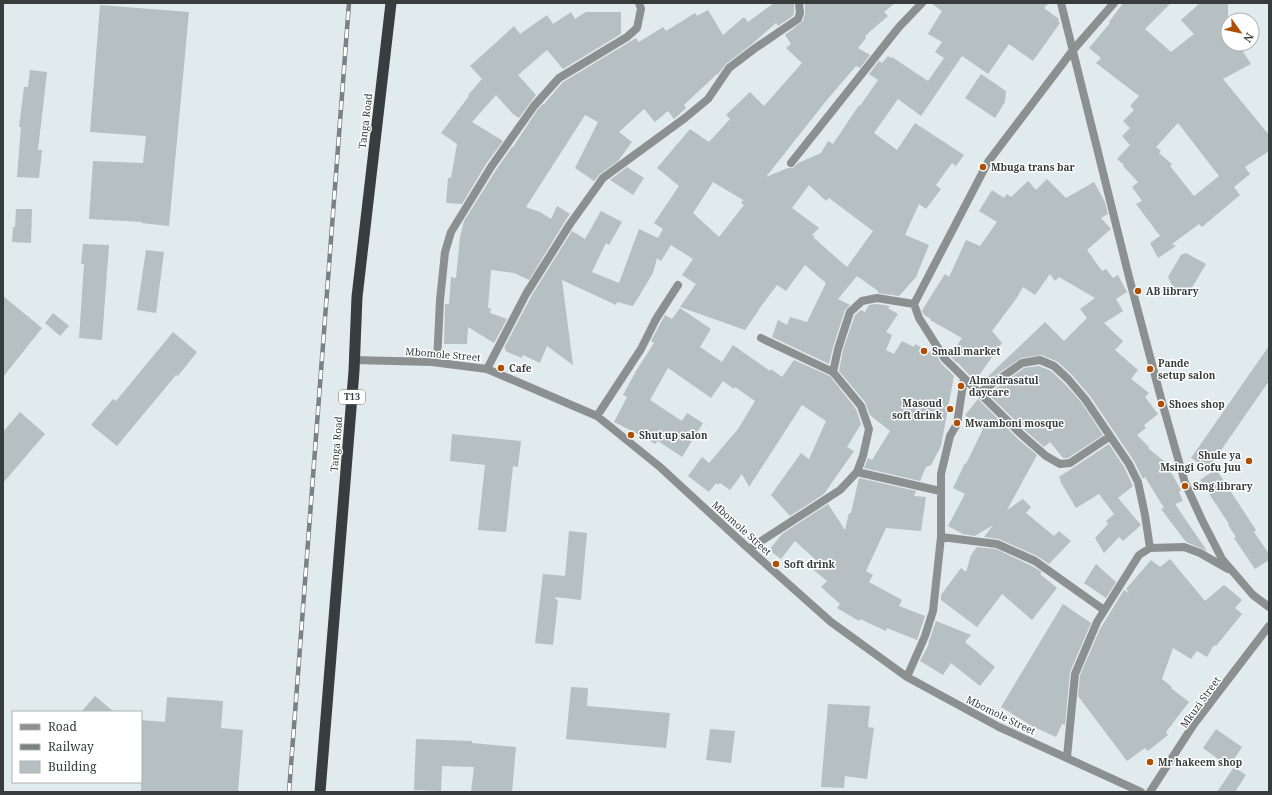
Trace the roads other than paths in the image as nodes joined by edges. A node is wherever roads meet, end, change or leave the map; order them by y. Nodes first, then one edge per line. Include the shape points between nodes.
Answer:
1 (391, 3) edge
2 (639, 3) edge
3 (799, 3) edge
4 (922, 3) edge
5 (1061, 3) edge
6 (1114, 3) edge
7 (1073, 50) junction
8 (791, 163) dead end
9 (678, 285) dead end
10 (914, 304) junction
11 (761, 338) dead end
12 (354, 360) junction
13 (436, 362) junction
14 (488, 369) junction
15 (832, 372) junction
16 (964, 378) junction
17 (979, 393) junction
18 (598, 416) junction
19 (1109, 437) junction
20 (857, 472) junction
21 (940, 491) junction
22 (941, 537) junction
23 (1150, 548) junction
24 (749, 549) junction
25 (1232, 571) junction
26 (1269, 607) edge
27 (1104, 610) junction
28 (1269, 626) edge
29 (907, 677) junction
30 (1067, 758) junction
31 (320, 792) edge
32 (1141, 792) edge
33 (1150, 792) edge

1 - 12 highway, Tanga Road / T13 via 357,297
2 - 13 street via 641,9 637,28 627,37 559,78 534,106 491,167 451,232 443,266
3 - 14 street via 798,19 729,68 708,99 603,178 570,224 526,294
4 - 8 street via 899,27
5 - 7 street
6 - 7 street
7 - 10 street via 988,162
7 - 25 street via 1185,483 1222,559
9 - 18 street
10 - 15 street via 877,298 862,301 850,312
10 - 16 street via 919,318 944,359
11 - 15 street
12 - 13 street, Mbomole Street
12 - 31 highway, Tanga Road / T13
13 - 14 street, Mbomole Street
14 - 18 street, Mbomole Street
15 - 20 street via 861,406 869,429
16 - 17 street
16 - 21 street via 957,424 950,436 941,474
17 - 19 street via 1022,435 1046,456 1060,464 1070,463
17 - 19 street via 1022,363 1040,360 1054,366 1068,379 1085,399
18 - 24 street, Mbomole Street
19 - 23 street via 1129,464 1138,482
20 - 21 street
20 - 24 street via 840,490
21 - 22 street
22 - 27 street via 997,544 1035,561
22 - 29 street via 933,611
23 - 25 street via 1184,548 1200,553
23 - 27 street via 1139,555
24 - 29 street, Mbomole Street via 832,622
25 - 26 street via 1253,595
27 - 30 street via 1075,674
28 - 33 street, Mkuzi Street via 1194,724
29 - 30 street, Mbomole Street via 999,727
30 - 32 street, Mbomole Street

